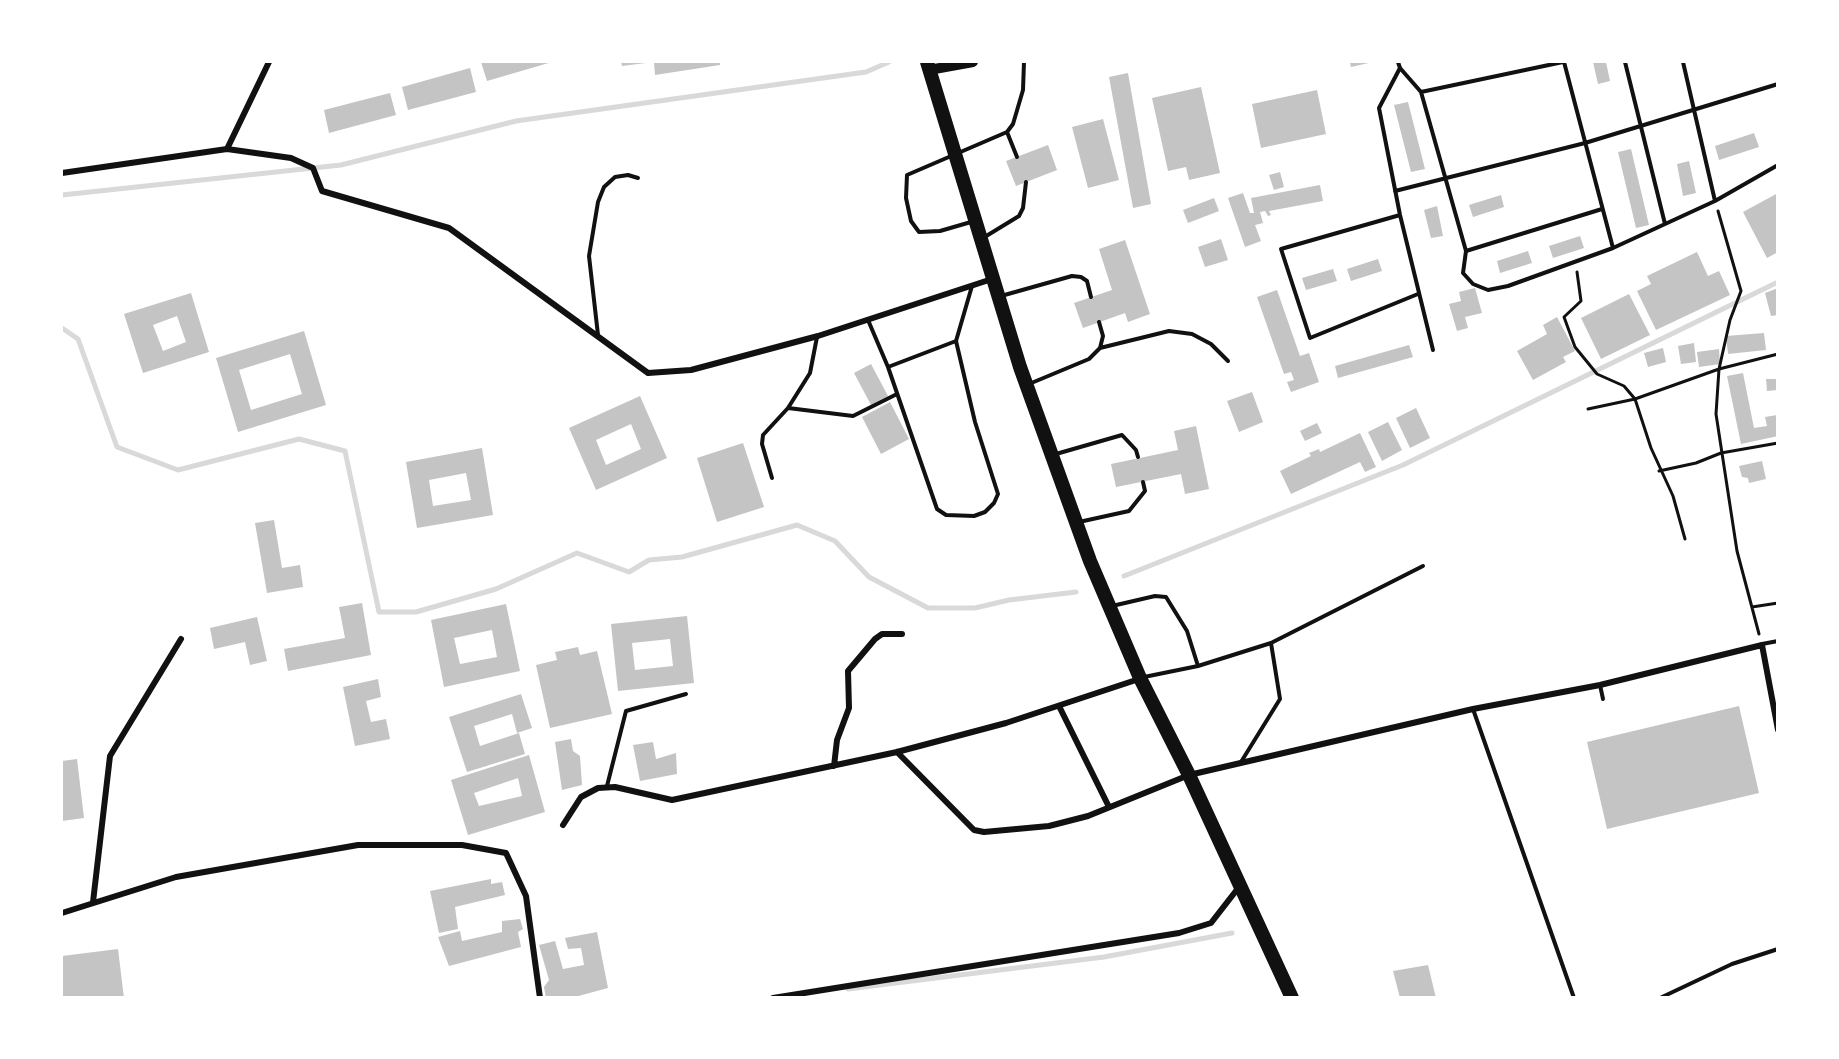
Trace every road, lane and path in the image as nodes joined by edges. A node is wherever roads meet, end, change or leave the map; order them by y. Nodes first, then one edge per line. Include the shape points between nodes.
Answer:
1 (269, 62) edge
2 (973, 62) edge
3 (1024, 62) edge
4 (1398, 62) edge
5 (1564, 62) edge
6 (1625, 62) edge
7 (1683, 62) edge
8 (928, 66) edge
9 (1400, 68) junction
10 (1778, 84) edge
11 (1421, 93) junction
12 (1694, 110) junction
13 (1640, 126) junction
14 (1007, 132) junction
15 (1585, 143) junction
16 (227, 149) junction
17 (955, 155) junction
18 (1017, 157) dead end
19 (1778, 165) edge
20 (62, 173) edge
21 (639, 178) dead end
22 (1445, 178) junction
23 (1026, 182) dead end
24 (1395, 191) junction
25 (1715, 201) junction
26 (1602, 209) junction
27 (1400, 215) junction
28 (975, 221) junction
29 (1665, 224) junction
30 (980, 239) junction
31 (1613, 248) junction
32 (1466, 251) junction
33 (1575, 262) junction
34 (992, 279) junction
35 (972, 285) junction
36 (1418, 294) junction
37 (998, 297) junction
38 (1091, 297) dead end
39 (868, 320) junction
40 (1099, 322) dead end
41 (598, 336) junction
42 (818, 336) junction
43 (956, 341) junction
44 (1100, 348) junction
45 (1433, 350) dead end
46 (1778, 354) edge
47 (1228, 361) dead end
48 (888, 368) junction
49 (1719, 369) junction
50 (1026, 386) junction
51 (897, 394) junction
52 (1635, 399) junction
53 (788, 408) junction
54 (1588, 409) dead end
55 (1778, 443) edge
56 (1721, 453) junction
57 (1052, 455) junction
58 (1138, 457) dead end
59 (1659, 471) dead end
60 (772, 478) dead end
61 (1143, 482) dead end
62 (1075, 522) junction
63 (1684, 540) dead end
64 (1424, 566) dead end
65 (1778, 603) edge
66 (1108, 607) junction
67 (1752, 608) junction
68 (902, 634) dead end
69 (181, 639) dead end
70 (1778, 641) edge
71 (1271, 643) junction
72 (1761, 645) junction
73 (1198, 666) junction
74 (1140, 678) junction
75 (1600, 685) junction
76 (687, 694) dead end
77 (1603, 699) dead end
78 (1059, 706) junction
79 (1473, 709) junction
80 (1778, 730) edge
81 (897, 752) junction
82 (1240, 763) junction
83 (834, 766) junction
84 (1189, 775) junction
85 (607, 786) junction
86 (1109, 807) junction
87 (563, 825) dead end
88 (1239, 888) junction
89 (93, 902) junction
90 (62, 913) edge
91 (1778, 949) edge
92 (540, 998) edge
93 (773, 998) edge
94 (1292, 998) edge
95 (1574, 998) edge
96 (1660, 998) edge

1 - 16 street
2 - 8 street
3 - 14 lane via 1023,90
4 - 9 lane
5 - 11 lane
5 - 15 lane
6 - 13 lane
7 - 12 lane
8 - 17 highway
9 - 11 lane
9 - 24 lane via 1379,108
10 - 12 lane
11 - 22 lane
12 - 13 lane
12 - 25 lane
13 - 15 lane
13 - 29 lane
14 - 17 lane
14 - 18 lane
15 - 22 lane
15 - 26 lane
16 - 20 street
16 - 41 street via 291,158 314,168 322,191 448,228
17 - 28 highway
17 - 28 lane via 907,175 911,221 919,231 927,232
19 - 25 lane
21 - 41 lane via 615,177 604,187 598,202 589,256
22 - 24 lane
22 - 32 lane
23 - 30 lane via 1019,216
24 - 27 lane
25 - 29 lane
25 - 49 path via 1741,291
26 - 31 lane
26 - 32 lane
27 - 36 lane
27 - 36 lane via 1281,249 1310,338
28 - 30 highway
29 - 31 lane
30 - 34 highway
31 - 33 lane
32 - 33 lane via 1462,273 1473,284 1488,290
33 - 52 path via 1581,301 1564,317 1575,347 1597,374 1624,386
34 - 35 street
34 - 37 highway
35 - 39 street
35 - 43 lane
36 - 45 lane
37 - 38 lane via 1072,276 1087,281
37 - 50 highway
39 - 42 street
39 - 48 lane
40 - 44 lane via 1103,336
41 - 42 street via 648,373 667,374
42 - 53 lane via 810,373
43 - 48 lane
43 - 51 lane via 975,422 998,494 985,512 974,516 946,515 937,509
44 - 47 lane via 1169,331 1192,334 1211,344
44 - 50 lane via 1089,359
46 - 49 path
48 - 51 lane
49 - 52 path
49 - 56 path via 1716,414
50 - 57 highway
51 - 53 lane via 853,416
52 - 54 path
52 - 63 path via 1673,496
53 - 60 lane via 763,435
55 - 56 path
56 - 59 path
56 - 67 path via 1737,550
57 - 58 lane via 1122,435
57 - 62 highway
61 - 62 lane via 1145,491 1129,511
62 - 66 highway
64 - 71 lane
65 - 67 path
66 - 73 lane via 1166,597 1186,631
66 - 74 highway
67 - 72 path
68 - 83 street via 882,634 848,671 849,708 837,740
69 - 89 street via 110,756
70 - 72 lane
71 - 73 lane
71 - 82 lane via 1280,699
72 - 75 street
72 - 80 street
73 - 74 lane
74 - 78 street
74 - 84 highway
75 - 77 lane
75 - 79 street
76 - 85 lane via 626,711
78 - 81 street
78 - 86 street
79 - 82 street
79 - 95 lane
81 - 83 street
81 - 86 street via 974,830 1064,824
82 - 84 street
83 - 85 street via 672,800
84 - 86 street
84 - 88 highway
85 - 87 street via 581,797
88 - 93 street via 1211,923 1179,933
88 - 94 highway
89 - 90 street
89 - 92 street via 176,877 358,845 462,845 506,854 526,896
91 - 96 lane via 1732,964

